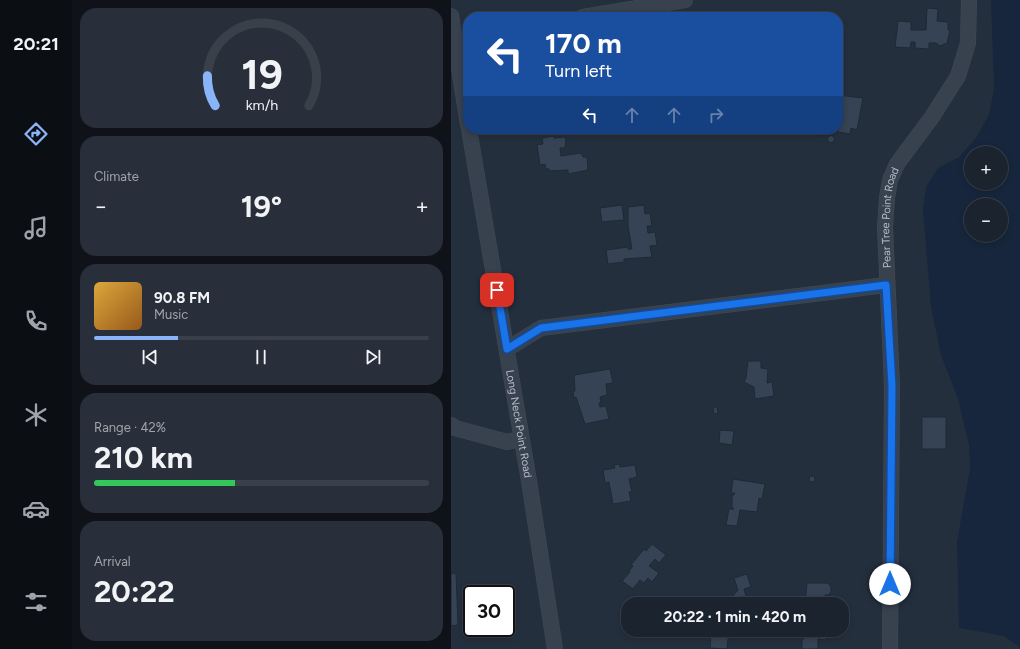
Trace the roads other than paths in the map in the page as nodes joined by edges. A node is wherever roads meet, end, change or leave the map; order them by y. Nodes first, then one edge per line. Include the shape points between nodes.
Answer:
1 (685, 0) edge
2 (969, 0) edge
3 (613, 12) edge
4 (451, 16) edge
5 (461, 38) edge
6 (463, 63) edge
7 (470, 134) edge
8 (886, 285) junction
9 (507, 349) junction
10 (451, 425) edge
11 (521, 439) junction
12 (555, 649) edge
13 (889, 649) edge

1 - 3 street
2 - 8 street, Pear Tree Point Road via 968,43 958,76 897,164 890,180 885,227
4 - 5 street
5 - 6 street
7 - 9 street, Long Neck Point Road
8 - 9 street via 548,326
8 - 13 street, Pear Tree Point Road via 892,386
9 - 11 street, Long Neck Point Road
10 - 11 street via 507,442
11 - 12 street, Long Neck Point Road

